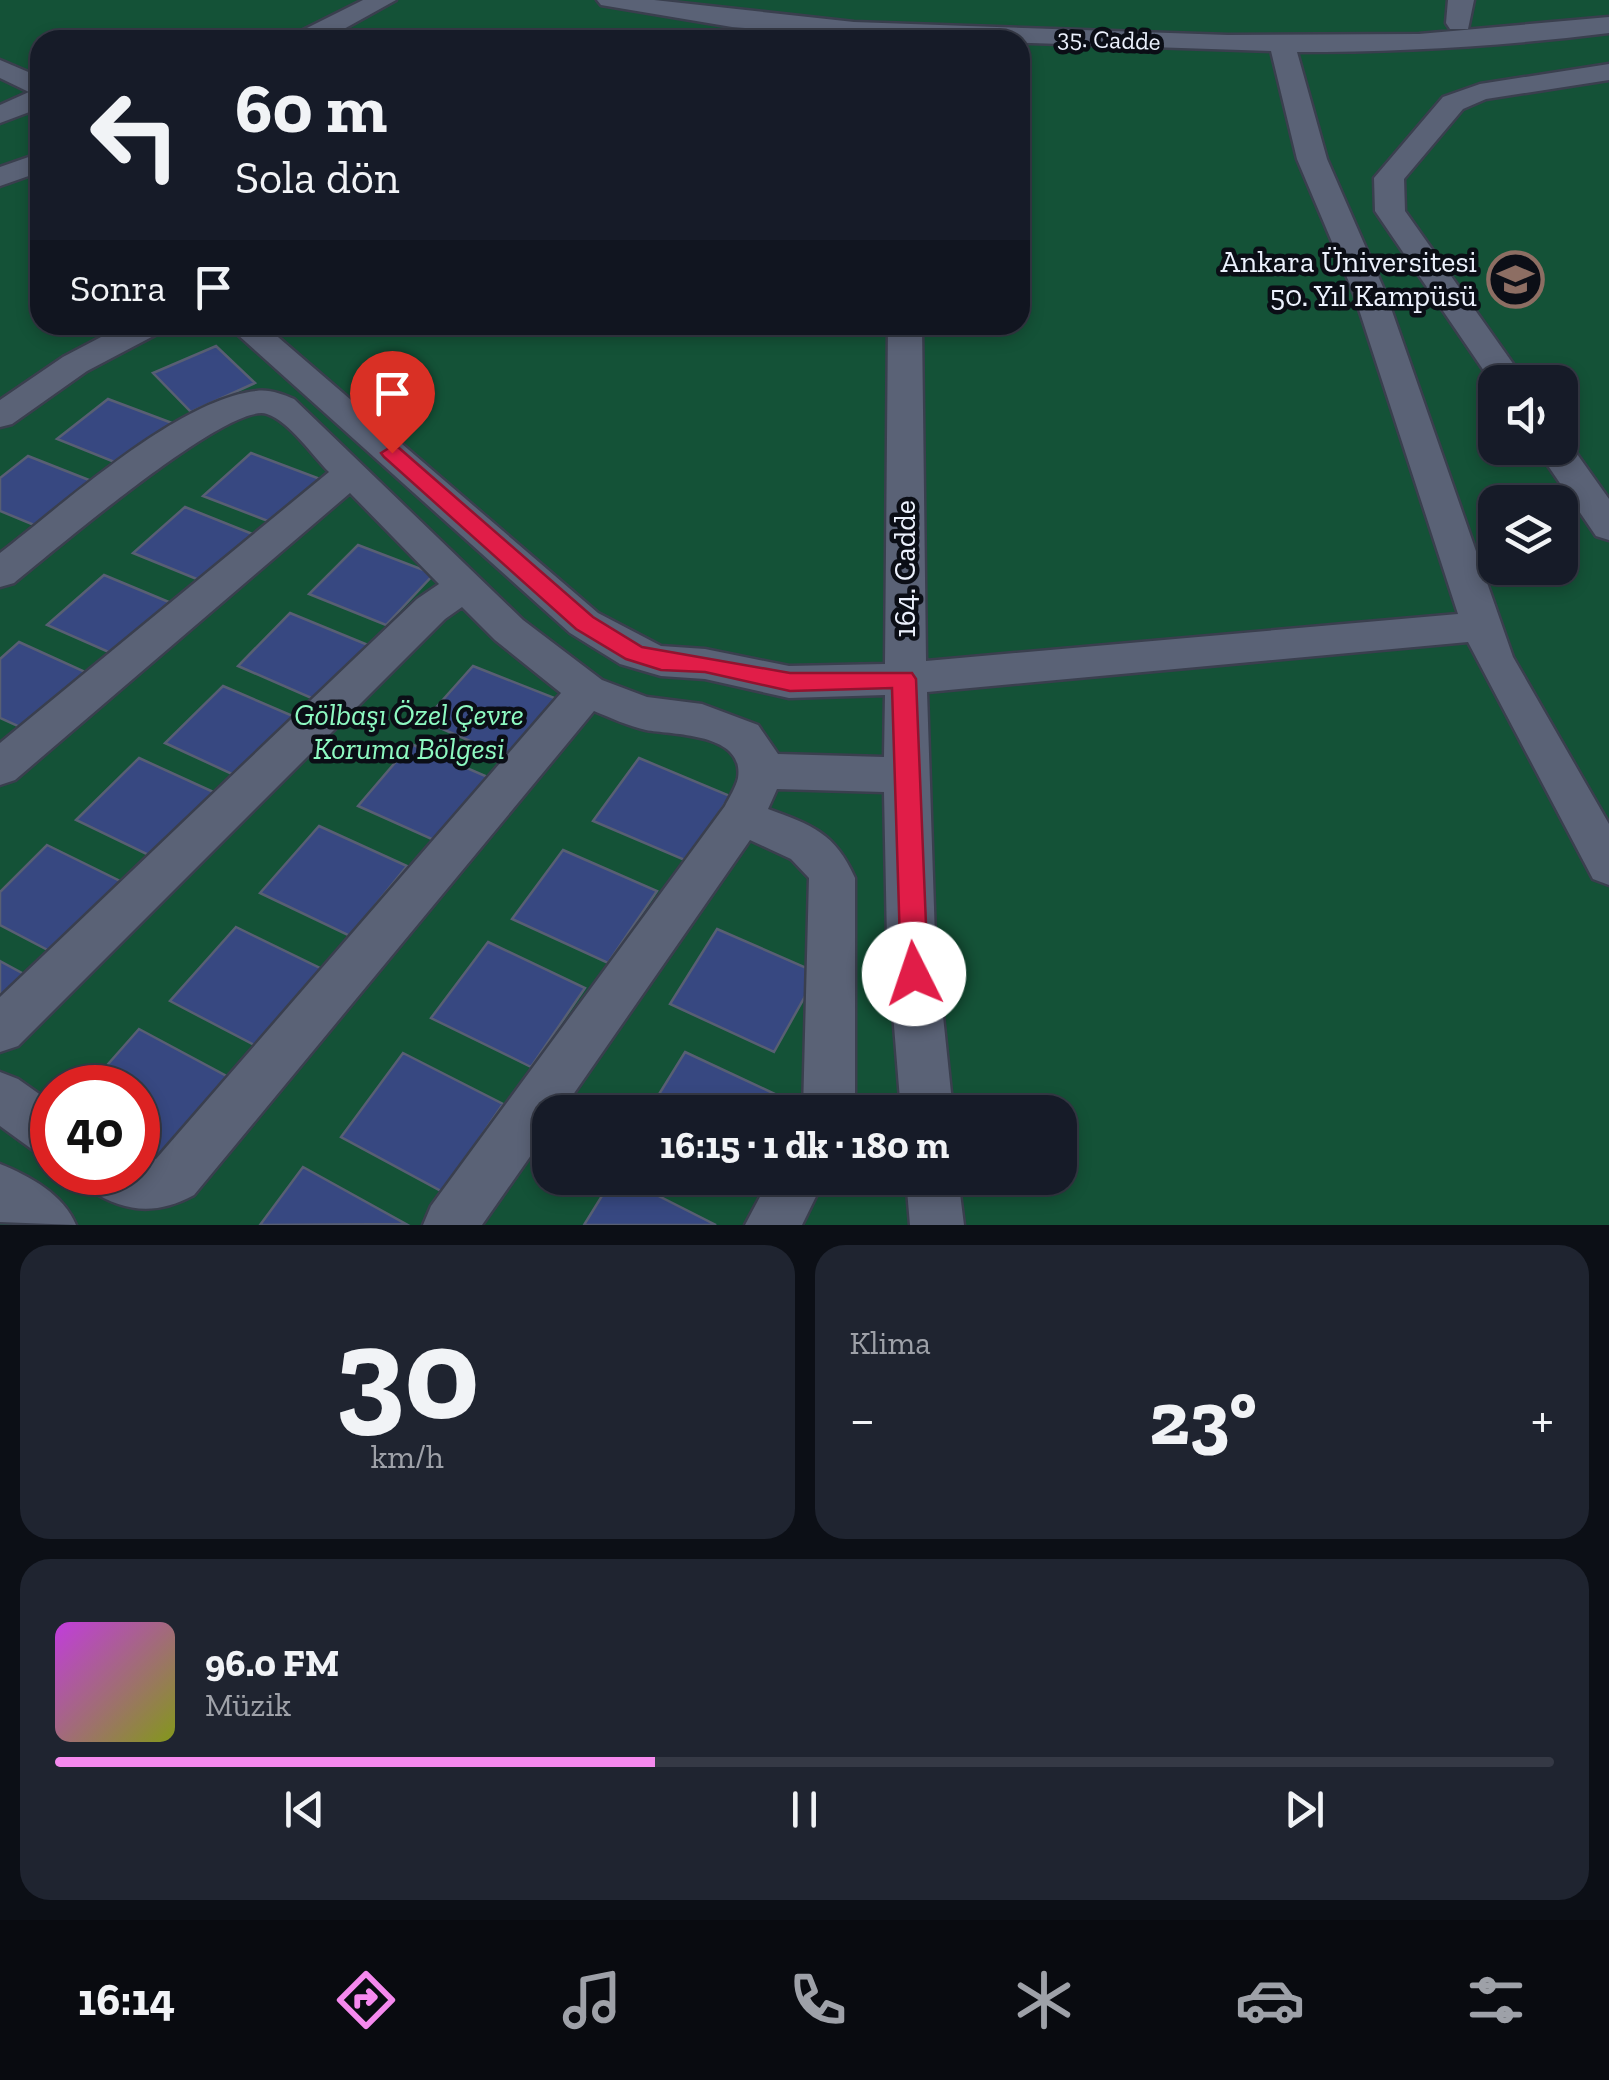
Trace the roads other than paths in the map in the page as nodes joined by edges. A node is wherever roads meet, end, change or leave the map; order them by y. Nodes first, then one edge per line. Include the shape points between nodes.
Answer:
1 (383, 0) edge
2 (610, 0) edge
3 (1609, 1) edge
4 (849, 2) dead end
5 (1460, 12) edge
6 (796, 22) edge
7 (1609, 25) edge
8 (324, 30) edge
9 (918, 30) edge
10 (1030, 37) edge
11 (1282, 44) junction
12 (0, 68) edge
13 (1609, 72) edge
14 (30, 82) edge
15 (30, 102) edge
16 (0, 115) edge
17 (30, 166) edge
18 (0, 178) edge
19 (130, 335) edge
20 (255, 335) edge
21 (906, 335) edge
22 (1497, 365) edge
23 (0, 416) edge
24 (1566, 465) edge
25 (351, 472) junction
26 (1609, 526) edge
27 (0, 573) edge
28 (465, 586) junction
29 (1482, 626) junction
30 (904, 679) junction
31 (587, 691) junction
32 (0, 768) edge
33 (759, 771) junction
34 (906, 776) junction
35 (741, 818) junction
36 (1609, 866) edge
37 (0, 1030) edge
38 (829, 1095) edge
39 (925, 1095) edge
40 (0, 1096) edge
41 (30, 1117) edge
42 (160, 1185) edge
43 (0, 1190) edge
44 (789, 1195) edge
45 (933, 1195) edge
46 (48, 1225) edge
47 (450, 1225) edge
48 (772, 1225) edge
49 (936, 1225) edge

1 - 8 street
2 - 6 street, 35. Cadde via 688,16
3 - 5 street, 35. Cadde
4 - 5 street, 35. Cadde via 1132,26 1383,29
6 - 9 street, 35. Cadde
7 - 11 street, 35. Cadde via 1434,42
10 - 11 street, 35. Cadde
11 - 29 street via 1315,168 1370,294
12 - 14 street
13 - 22 street via 1480,92 1453,103 1390,178 1390,212
15 - 16 street
17 - 18 street
19 - 23 street
20 - 30 street via 584,623 634,653 790,682
21 - 30 street, 164. Cadde
24 - 26 street
25 - 27 street via 279,404 251,403 162,450
25 - 28 street
25 - 32 street
28 - 31 street
28 - 37 street via 431,609
29 - 30 street
29 - 36 street
30 - 34 street, 164. Cadde
31 - 33 street via 643,713 744,737
31 - 42 street via 175,1177
33 - 34 street
33 - 35 street
34 - 39 street, 164. Cadde
35 - 38 street via 819,851 832,878
35 - 47 street
40 - 41 street
43 - 46 street
44 - 48 street
45 - 49 street

